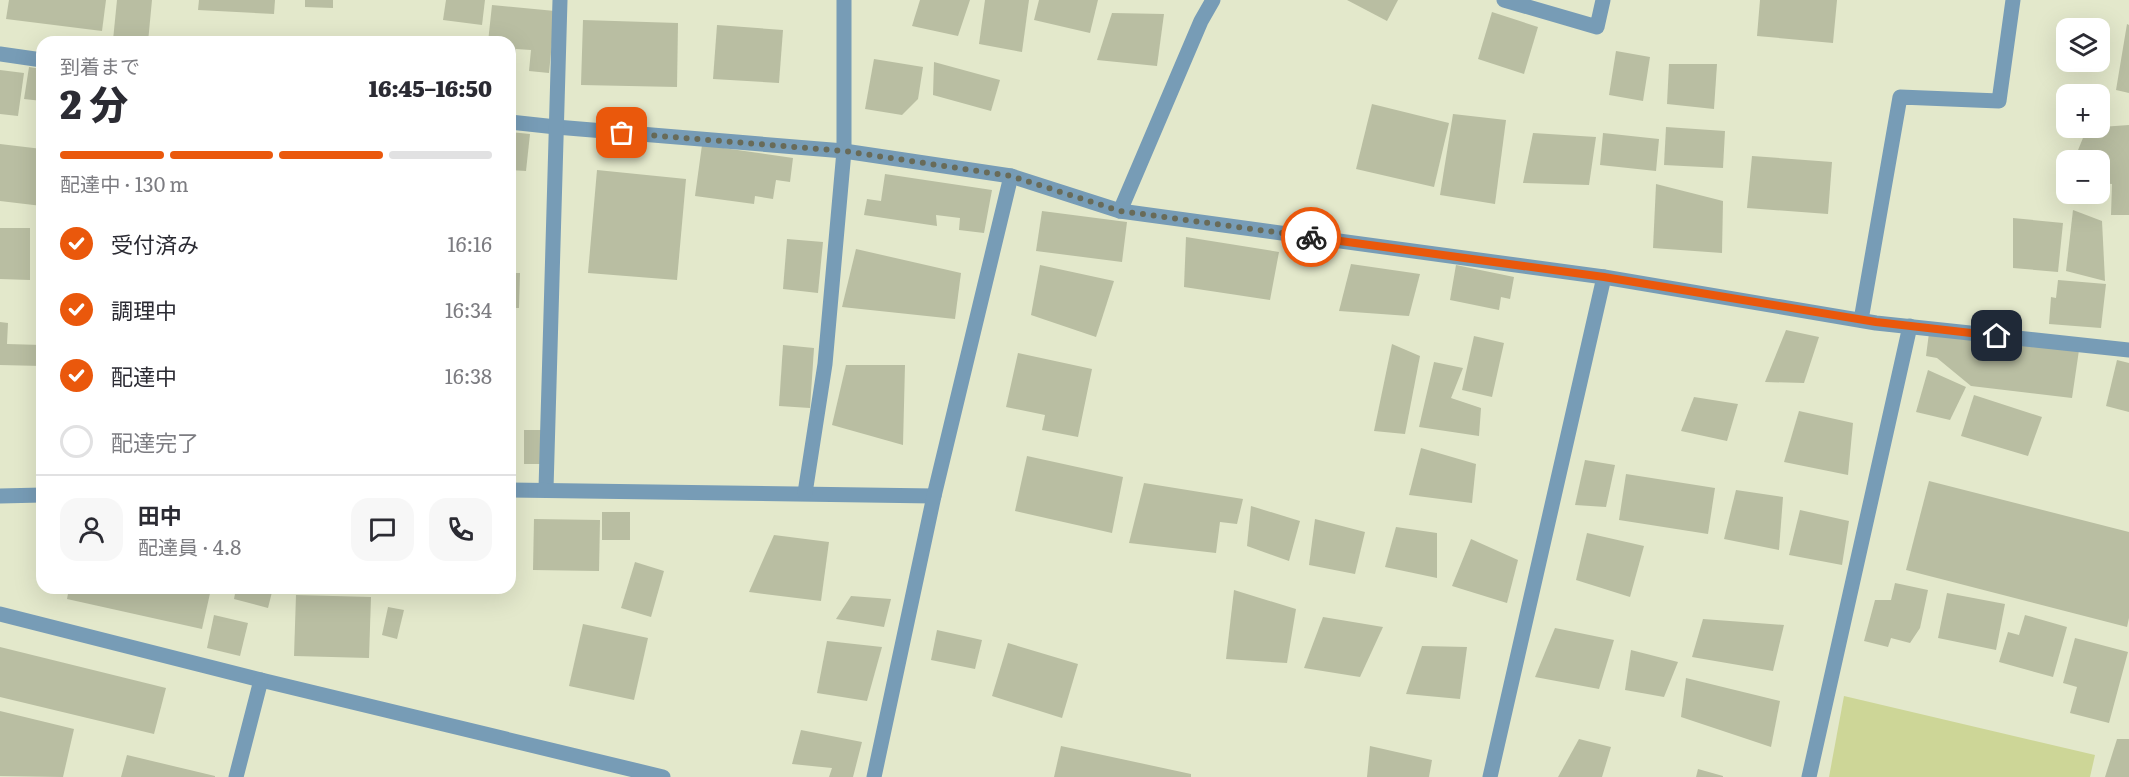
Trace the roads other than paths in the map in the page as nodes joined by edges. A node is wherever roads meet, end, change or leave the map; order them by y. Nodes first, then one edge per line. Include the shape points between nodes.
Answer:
1 (560, 0) edge
2 (844, 0) edge
3 (1214, 0) edge
4 (1504, 0) edge
5 (1603, 0) edge
6 (2013, 0) edge
7 (0, 54) edge
8 (36, 59) edge
9 (516, 123) edge
10 (556, 127) junction
11 (844, 151) junction
12 (1011, 176) junction
13 (1120, 211) junction
14 (1604, 277) junction
15 (1861, 320) junction
16 (1910, 326) junction
17 (2129, 350) edge
18 (546, 489) junction
19 (516, 490) edge
20 (806, 493) junction
21 (36, 495) edge
22 (0, 496) edge
23 (934, 496) junction
24 (0, 614) edge
25 (261, 680) junction
26 (236, 777) edge
27 (663, 777) edge
28 (874, 777) edge
29 (1490, 777) edge
30 (1809, 777) edge

1 - 10 street
2 - 11 street
3 - 13 street
4 - 5 street via 1597,27
6 - 15 street via 1999,101 1900,97
7 - 8 street
9 - 10 street
10 - 11 street
10 - 18 street
11 - 12 street
11 - 20 street via 825,364
12 - 13 street
12 - 23 street
13 - 14 street
14 - 15 street
14 - 29 street
15 - 16 street
16 - 17 street
16 - 30 street
18 - 19 street
18 - 20 street
20 - 23 street
21 - 22 street
23 - 28 street
24 - 25 street
25 - 26 street
25 - 27 street

